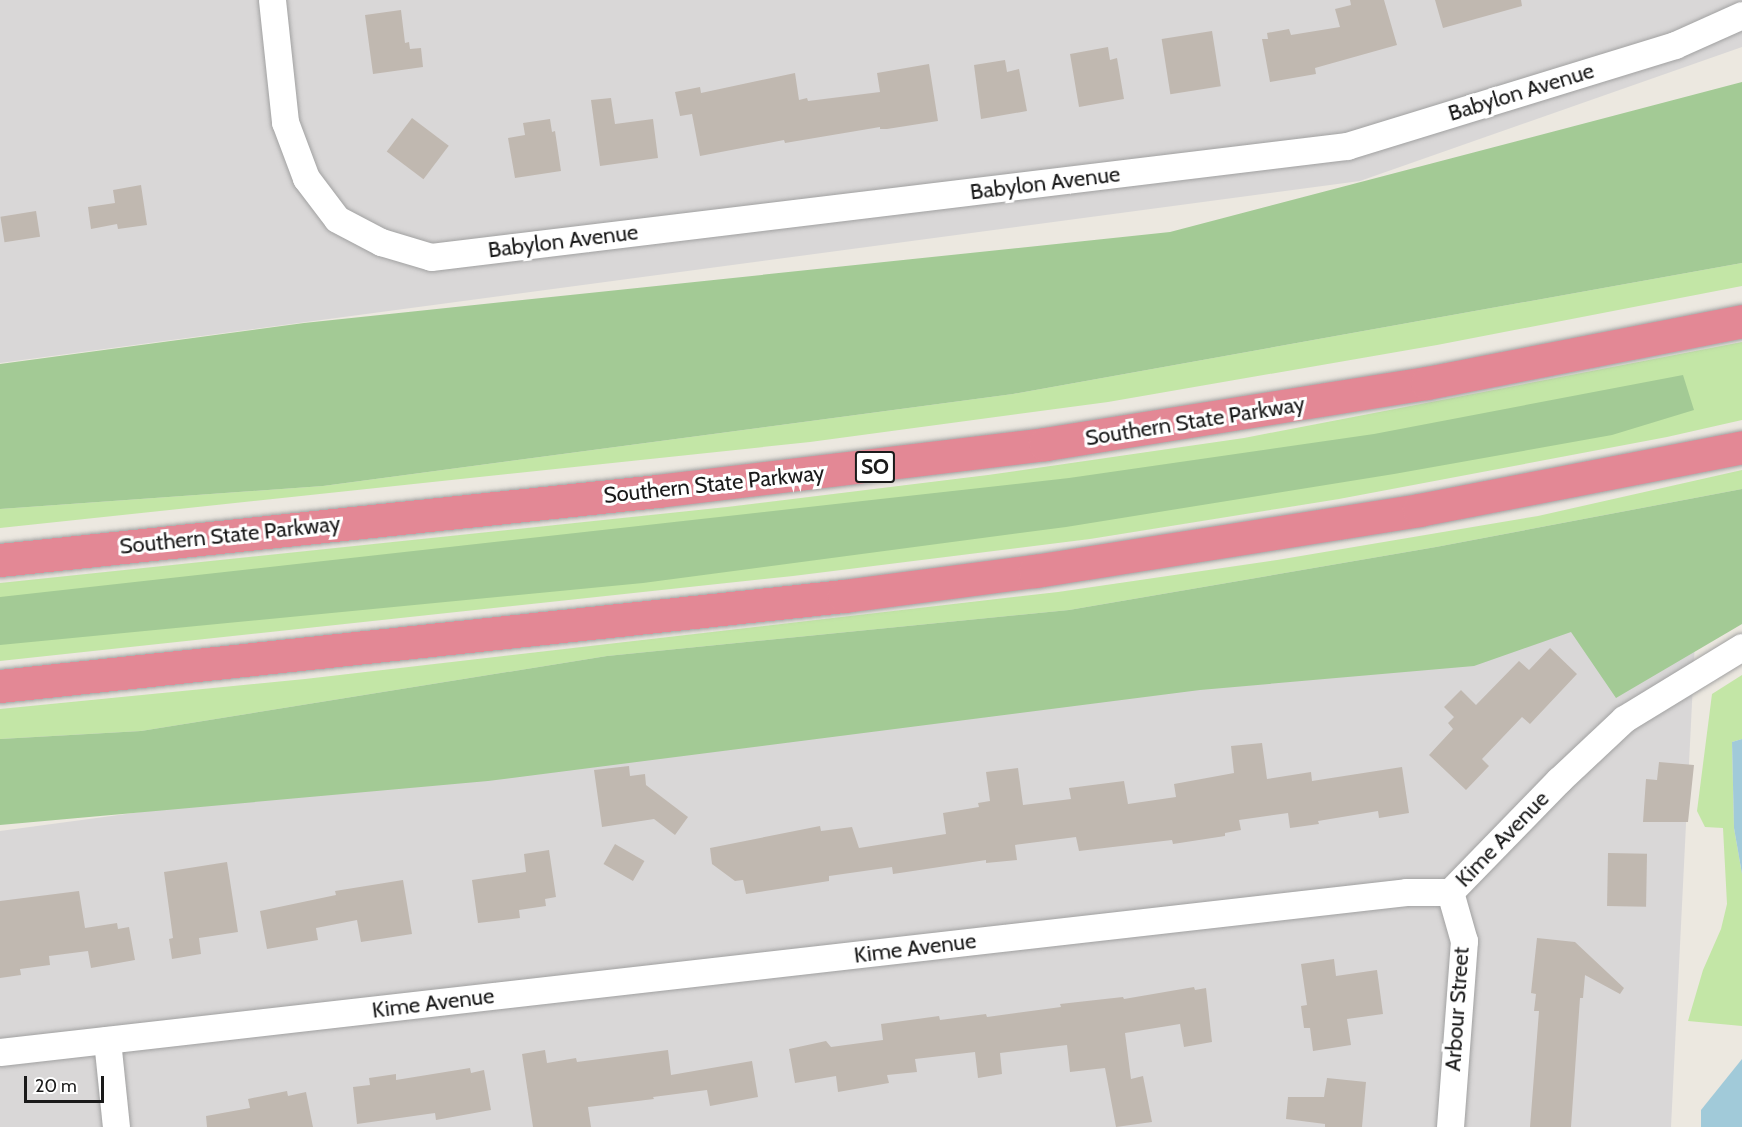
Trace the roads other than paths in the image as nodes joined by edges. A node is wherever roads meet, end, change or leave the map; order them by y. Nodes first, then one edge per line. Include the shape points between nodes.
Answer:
1 (272, 0) edge
2 (1742, 15) edge
3 (1742, 321) edge
4 (1742, 447) edge
5 (0, 560) edge
6 (1742, 647) edge
7 (0, 686) edge
8 (1450, 892) junction
9 (107, 1040) junction
10 (0, 1053) edge
11 (116, 1127) edge
12 (1450, 1127) edge

1 - 2 street, Babylon Avenue via 285,122 306,178 337,219 381,242 431,257 1347,146 1675,45
3 - 5 highway, Southern State Parkway / SO via 1426,383 1045,444 658,491
4 - 7 highway via 1408,512 1046,570 844,596
6 - 8 street, Kime Avenue via 1624,719
8 - 9 street, Kime Avenue via 1406,892
8 - 12 street, Arbour Street via 1464,941
9 - 10 street, Kime Avenue
9 - 11 street

